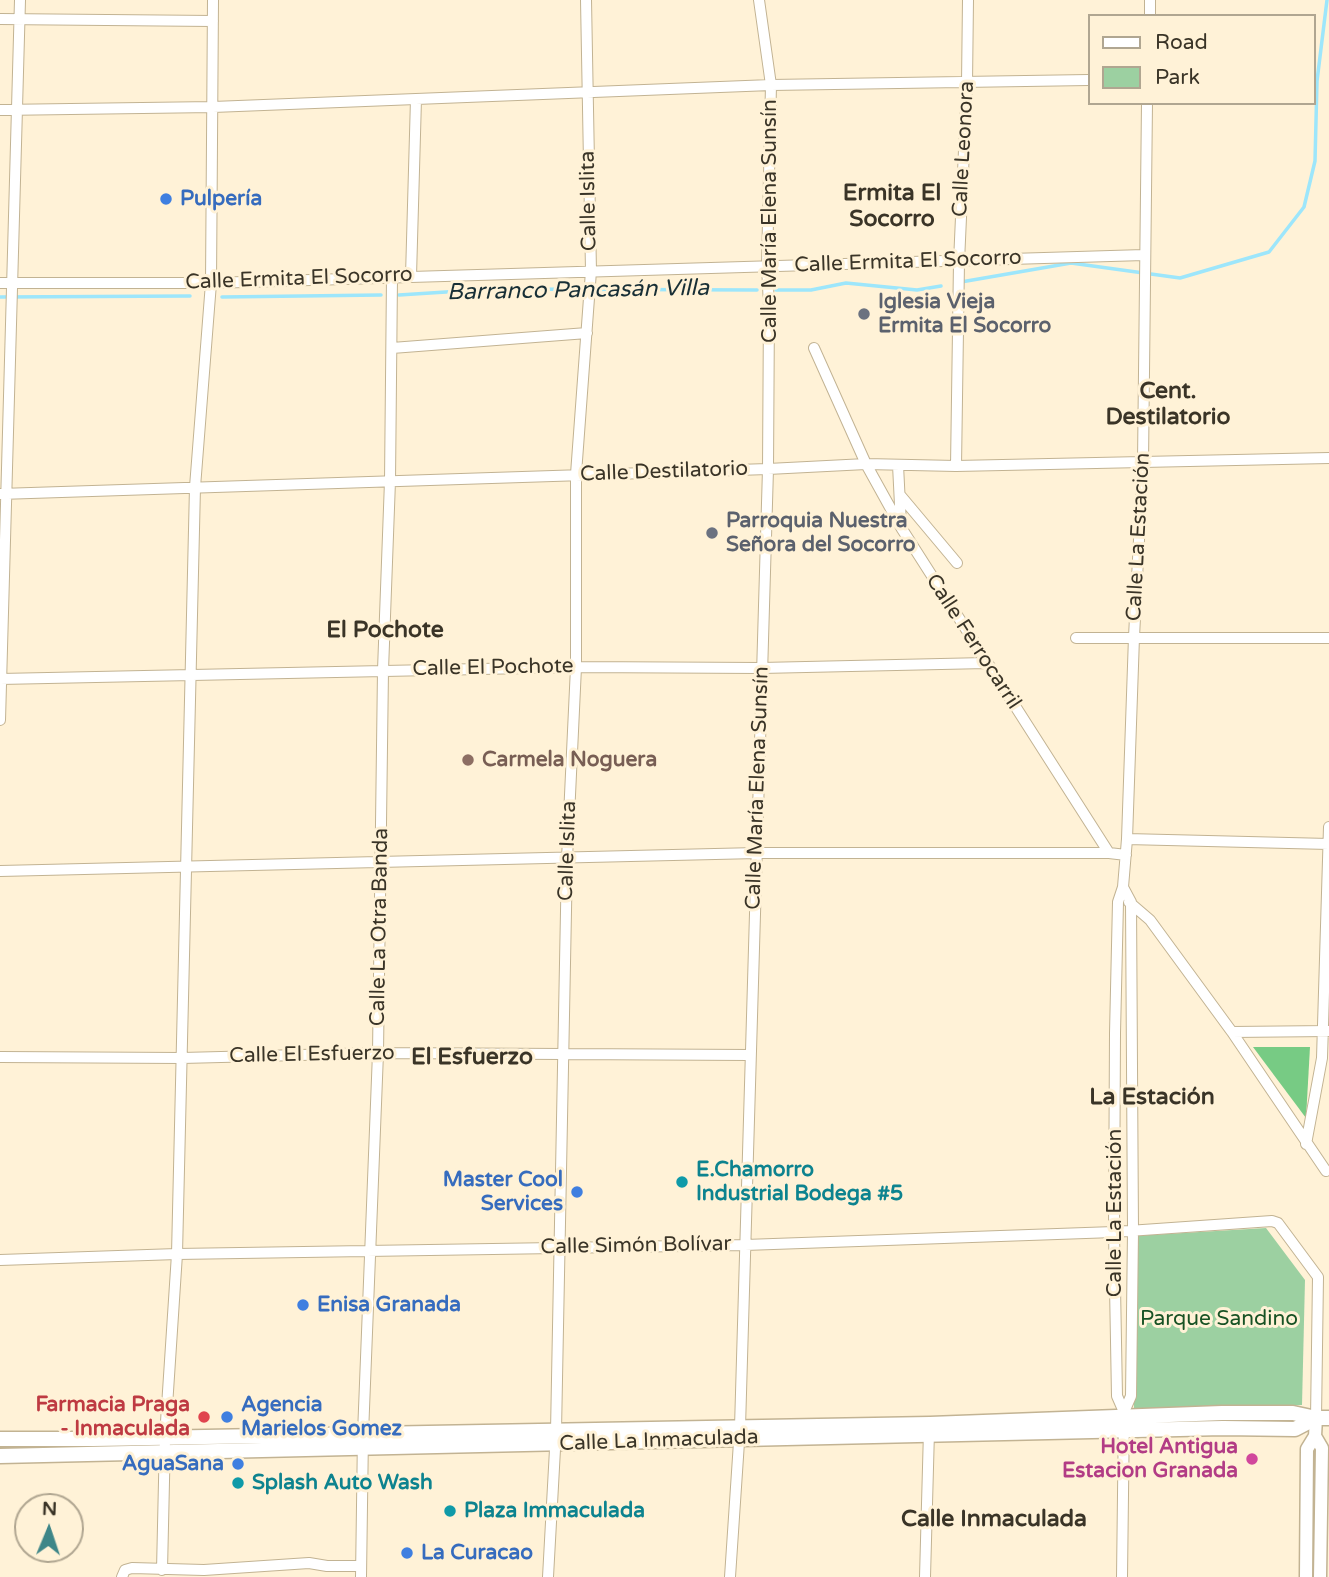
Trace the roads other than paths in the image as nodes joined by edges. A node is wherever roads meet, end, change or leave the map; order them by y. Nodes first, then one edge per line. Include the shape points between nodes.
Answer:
1 (20, 0) edge
2 (213, 0) edge
3 (586, 0) edge
4 (759, 0) edge
5 (968, 0) edge
6 (0, 19) edge
7 (19, 19) junction
8 (213, 21) junction
9 (1088, 80) edge
10 (967, 83) junction
11 (771, 85) junction
12 (587, 93) junction
13 (416, 99) junction
14 (1147, 105) edge
15 (213, 107) junction
16 (0, 110) edge
17 (18, 110) junction
18 (1144, 257) junction
19 (958, 262) junction
20 (767, 266) junction
21 (591, 271) junction
22 (411, 276) junction
23 (392, 277) junction
24 (0, 283) edge
25 (211, 283) junction
26 (12, 287) junction
27 (587, 333) junction
28 (392, 348) junction
29 (814, 348) dead end
30 (1329, 458) edge
31 (1143, 463) junction
32 (866, 464) junction
33 (898, 464) junction
34 (956, 466) junction
35 (768, 469) junction
36 (576, 474) junction
37 (390, 481) junction
38 (195, 487) junction
39 (3, 494) edge
40 (900, 495) junction
41 (902, 529) junction
42 (957, 563) dead end
43 (1134, 636) junction
44 (1076, 638) dead end
45 (1329, 638) edge
46 (986, 663) junction
47 (576, 667) junction
48 (761, 667) junction
49 (383, 670) junction
50 (192, 673) junction
51 (1, 679) edge
52 (0, 720) edge
53 (1329, 827) edge
54 (1127, 839) junction
55 (1329, 844) edge
56 (757, 853) junction
57 (1109, 853) junction
58 (1126, 855) junction
59 (567, 859) junction
60 (382, 864) junction
61 (187, 866) junction
62 (0, 872) edge
63 (1123, 887) junction
64 (1118, 902) junction
65 (1131, 902) junction
66 (1326, 1031) edge
67 (1232, 1032) junction
68 (1115, 1033) junction
69 (1132, 1033) junction
70 (378, 1054) junction
71 (565, 1054) junction
72 (750, 1055) junction
73 (0, 1057) edge
74 (182, 1058) junction
75 (1132, 1134) junction
76 (1114, 1136) junction
77 (1306, 1144) junction
78 (1326, 1171) dead end
79 (1133, 1231) junction
80 (1114, 1232) junction
81 (745, 1244) junction
82 (561, 1247) junction
83 (370, 1250) junction
84 (177, 1254) junction
85 (0, 1260) edge
86 (1322, 1418) edge
87 (1124, 1420) junction
88 (929, 1430) junction
89 (739, 1433) junction
90 (1315, 1436) junction
91 (556, 1438) junction
92 (0, 1439) edge
93 (363, 1441) junction
94 (165, 1444) junction
95 (0, 1456) edge
96 (1306, 1510) junction
97 (1321, 1511) junction
98 (162, 1570) junction
99 (361, 1571) edge
100 (122, 1577) edge
101 (548, 1577) edge
102 (730, 1577) edge
103 (925, 1577) edge
104 (1122, 1577) edge
105 (1306, 1577) edge
106 (1320, 1577) edge

1 - 7 street
2 - 8 street
3 - 12 street, Calle Islita
4 - 11 street, Calle María Elena Sunsín
5 - 10 street, Calle Leonora
6 - 7 street
7 - 8 street
7 - 17 street
8 - 15 street
9 - 10 street
10 - 11 street
10 - 19 street, Calle Leonora
11 - 12 street
11 - 20 street, Calle María Elena Sunsín
12 - 13 street
12 - 21 street, Calle Islita
13 - 15 street
13 - 22 street
14 - 18 street, Calle La Estación
15 - 17 street
15 - 25 street
16 - 17 street
17 - 26 street
18 - 19 street, Calle Ermita El Socorro
18 - 31 street, Calle La Estación
19 - 20 street, Calle Ermita El Socorro
19 - 34 street, Calle Leonora
20 - 21 street, Calle Ermita El Socorro
20 - 35 street, Calle María Elena Sunsín
21 - 22 street, Calle Ermita El Socorro
21 - 27 street, Calle Islita
22 - 23 street, Calle Ermita El Socorro
23 - 25 street, Calle Ermita El Socorro
23 - 28 street, Calle La Otra Banda
24 - 26 street, Calle Ermita El Socorro
25 - 26 street, Calle Ermita El Socorro
25 - 38 street
26 - 39 street
27 - 28 street
27 - 36 street, Calle Islita
28 - 37 street, Calle La Otra Banda
29 - 32 street, Calle Ferrocarril
30 - 31 street, Calle Destilatorio
31 - 34 street, Calle Destilatorio
31 - 43 street, Calle La Estación
32 - 33 street, Calle Destilatorio
32 - 35 street, Calle Destilatorio
32 - 41 street, Calle Ferrocarril
33 - 34 street, Calle Destilatorio
33 - 40 street
35 - 36 street, Calle Destilatorio
35 - 48 street, Calle María Elena Sunsín
36 - 37 street, Calle Destilatorio
36 - 47 street, Calle Islita
37 - 38 street, Calle Destilatorio
37 - 49 street, Calle La Otra Banda
38 - 39 street, Calle Destilatorio
38 - 50 street
39 - 51 street
40 - 41 street
40 - 42 street
41 - 46 street, Calle Ferrocarril
43 - 44 street
43 - 45 street
43 - 54 street, Calle La Estación
46 - 48 street, Calle El Pochote
46 - 57 street, Calle Ferrocarril
47 - 48 street, Calle El Pochote
47 - 49 street, Calle El Pochote
47 - 59 street, Calle Islita
48 - 56 street, Calle María Elena Sunsín
49 - 50 street, Calle El Pochote
49 - 60 street, Calle La Otra Banda
50 - 51 street, Calle El Pochote
50 - 61 street
51 - 52 street
53 - 55 street
54 - 55 street
54 - 58 street, Calle La Estación
55 - 66 street
56 - 57 street
56 - 59 street
56 - 72 street, Calle María Elena Sunsín
57 - 58 street
58 - 63 street, Calle La Estación
59 - 60 street
59 - 71 street, Calle Islita
60 - 61 street
60 - 70 street, Calle La Otra Banda
61 - 62 street
61 - 74 street
63 - 64 street, Calle La Estación
63 - 65 street, Calle La Estación
64 - 65 street
64 - 68 street, Calle La Estación
65 - 67 street via 1150,920
65 - 69 street, Calle La Estación
66 - 67 street
66 - 77 street
67 - 77 street
68 - 69 street
68 - 76 street, Calle La Estación
69 - 75 street, Calle La Estación
70 - 71 street, Calle El Esfuerzo
70 - 74 street, Calle El Esfuerzo
70 - 83 street, Calle La Otra Banda
71 - 72 street, Calle El Esfuerzo
71 - 82 street, Calle Islita
72 - 81 street, Calle María Elena Sunsín
73 - 74 street, Calle El Esfuerzo
74 - 84 street
75 - 76 street
75 - 79 street, Calle La Estación
76 - 80 street, Calle La Estación
77 - 78 street
79 - 80 street, Calle Simón Bolívar
79 - 86 street, Calle Simón Bolívar via 1278,1223 1318,1277
79 - 87 street, Calle La Estación via 1131,1396
80 - 81 street, Calle Simón Bolívar
80 - 87 street, Calle La Estación via 1117,1396
81 - 82 street, Calle Simón Bolívar
81 - 89 street, Calle María Elena Sunsín
82 - 83 street, Calle Simón Bolívar
82 - 91 street, Calle Islita
83 - 84 street, Calle Simón Bolívar
83 - 93 street, Calle La Otra Banda
84 - 85 street, Calle Simón Bolívar
84 - 94 street
86 - 87 main road, Calle La Inmaculada via 1293,1413 1222,1421
86 - 90 street
87 - 88 main road, Calle La Inmaculada
87 - 104 street, Calle La Estación
88 - 89 main road, Calle La Inmaculada
88 - 103 street
89 - 91 main road, Calle La Inmaculada
89 - 102 street, Calle María Elena Sunsín
90 - 96 street via 1307,1449
90 - 97 street via 1322,1448
91 - 93 main road, Calle La Inmaculada
91 - 101 street, Calle Islita
92 - 94 main road, Calle La Inmaculada
93 - 94 main road, Calle La Inmaculada
93 - 99 street, Calle La Otra Banda
94 - 95 main road, Calle La Inmaculada
94 - 98 street
96 - 97 street
96 - 105 street
97 - 106 street
98 - 99 street via 309,1563
98 - 100 street via 132,1568

